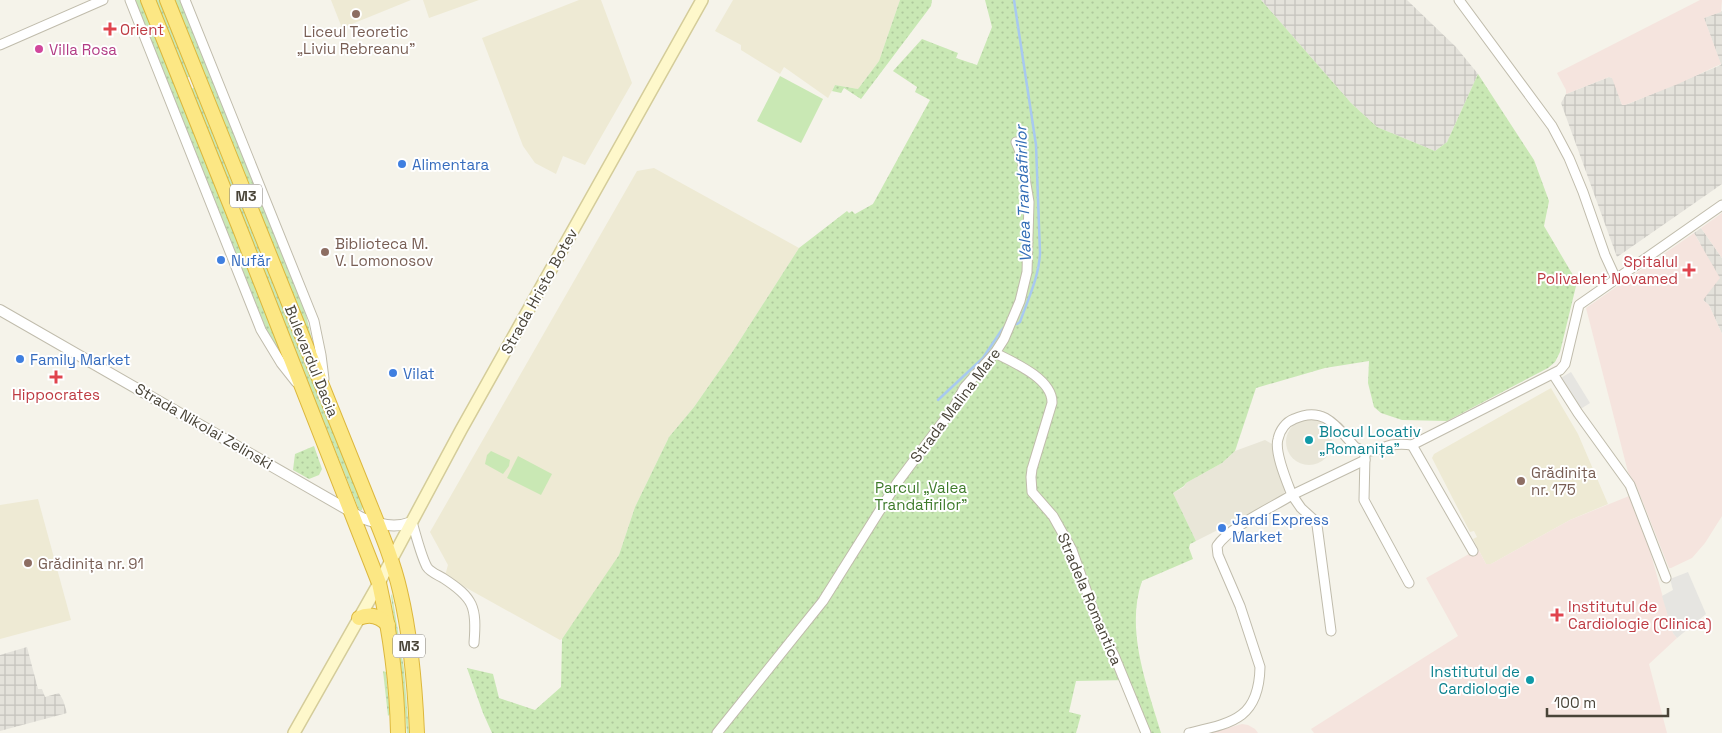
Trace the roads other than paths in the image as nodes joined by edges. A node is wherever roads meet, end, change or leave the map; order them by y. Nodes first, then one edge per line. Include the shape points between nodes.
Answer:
1 (103, 0) edge
2 (130, 0) edge
3 (148, 0) edge
4 (167, 0) edge
5 (185, 0) edge
6 (702, 0) edge
7 (1459, 0) edge
8 (0, 45) edge
9 (198, 78) junction
10 (182, 84) junction
11 (1016, 142) dead end
12 (1722, 205) edge
13 (1616, 278) junction
14 (0, 310) edge
15 (995, 353) junction
16 (1553, 374) junction
17 (302, 390) junction
18 (325, 392) junction
19 (1412, 445) junction
20 (1365, 455) junction
21 (1292, 495) junction
22 (350, 512) junction
23 (412, 522) junction
24 (377, 524) junction
25 (1473, 551) dead end
26 (391, 561) junction
27 (1666, 578) dead end
28 (379, 583) junction
29 (1409, 583) dead end
30 (359, 618) junction
31 (388, 625) junction
32 (1331, 631) dead end
33 (474, 643) dead end
34 (294, 733) edge
35 (398, 733) edge
36 (417, 733) edge
37 (717, 733) edge
38 (1146, 733) edge
39 (1189, 733) edge

1 - 8 street
2 - 17 street, Bulevardul Dacia via 261,330
3 - 10 highway, Bulevardul Dacia / M3
4 - 9 highway, Bulevardul Dacia / M3
5 - 18 street via 314,321
6 - 23 main road, Strada Hristo Botev
7 - 13 street via 1552,126 1569,158
9 - 10 highway
9 - 18 highway, Bulevardul Dacia / M3
10 - 17 highway, Bulevardul Dacia / M3
11 - 15 street, Strada Malina Mare via 1029,202 1027,272 1020,301
12 - 13 street
13 - 16 street via 1579,305 1565,364
14 - 22 street, Strada Nikolai Zelinski
15 - 37 street, Strada Malina Mare via 964,388 954,407 897,483 823,602
15 - 38 street, Stradela Romantica via 1018,364 1050,392 1052,403 1032,469 1032,492 1053,516 1072,550 1100,629
16 - 19 street
16 - 27 street via 1630,485
17 - 22 highway, Bulevardul Dacia / M3
18 - 24 highway, Bulevardul Dacia / M3
19 - 20 street via 1393,445
19 - 25 street
20 - 21 street
20 - 21 street via 1324,417 1310,414 1292,419 1277,439 1277,449
20 - 29 street via 1364,500
21 - 32 street via 1317,525
21 - 39 street via 1241,525 1217,546 1240,606 1260,675 1245,713 1236,720
22 - 24 street, Strada Nikolai Zelinski
22 - 28 highway, Bulevardul Dacia / M3
23 - 24 street, Strada Nikolai Zelinski via 402,526
23 - 26 main road, Strada Hristo Botev
23 - 33 street via 428,569 462,591 471,602 476,624
24 - 26 highway, Bulevardul Dacia / M3
26 - 28 main road, Strada Hristo Botev
26 - 36 highway, Bulevardul Dacia / M3 via 410,650
28 - 30 main road, Strada Hristo Botev
28 - 31 highway, Bulevardul Dacia / M3
30 - 31 highway via 375,616
30 - 34 main road, Strada Hristo Botev
31 - 35 highway, Bulevardul Dacia / M3

